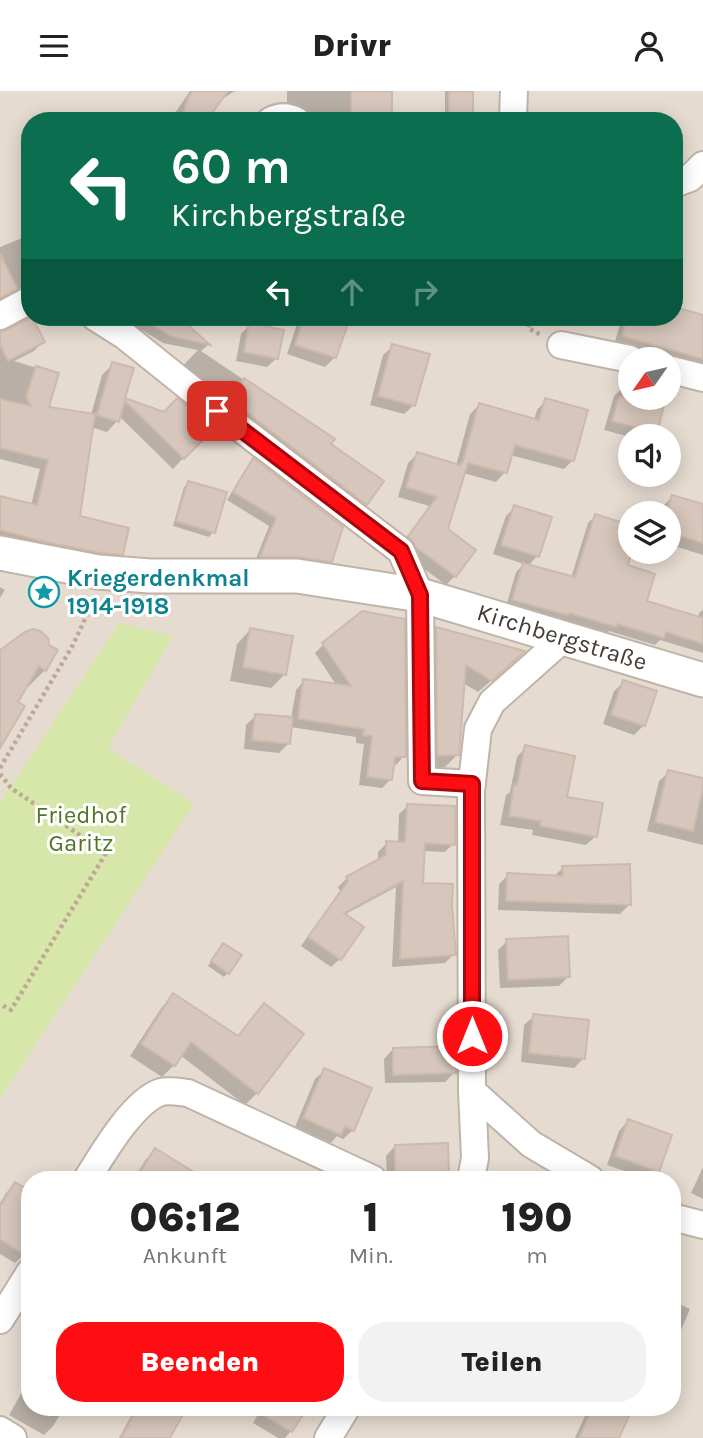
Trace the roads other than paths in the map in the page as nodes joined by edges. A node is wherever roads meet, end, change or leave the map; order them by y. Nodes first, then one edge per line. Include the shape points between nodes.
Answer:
1 (514, 91) edge
2 (511, 112) edge
3 (703, 165) edge
4 (683, 181) edge
5 (21, 305) edge
6 (0, 316) edge
7 (109, 326) edge
8 (561, 345) dead end
9 (618, 357) edge
10 (681, 372) edge
11 (703, 378) edge
12 (0, 553) edge
13 (420, 595) junction
14 (564, 638) junction
15 (703, 680) edge
16 (472, 784) junction
17 (472, 1091) junction
18 (92, 1171) edge
19 (356, 1171) edge
20 (473, 1171) edge
21 (577, 1171) edge
22 (681, 1219) edge
23 (703, 1225) edge
24 (21, 1286) edge
25 (0, 1320) edge
26 (341, 1416) edge
27 (0, 1430) edge
28 (13, 1438) edge
29 (328, 1438) edge

1 - 2 street
3 - 4 street
5 - 6 street
7 - 13 street via 401,551
8 - 9 street
10 - 11 street
12 - 13 street, Kirchbergstraße via 97,572 297,576
13 - 14 street, Kirchbergstraße
13 - 16 street via 422,781
14 - 15 street, Kirchbergstraße
14 - 16 street via 492,702 478,729
16 - 17 street
17 - 20 street
17 - 21 street via 531,1144
18 - 19 street via 137,1107 161,1091 188,1093
22 - 23 street
24 - 25 street
26 - 29 street
27 - 28 street

